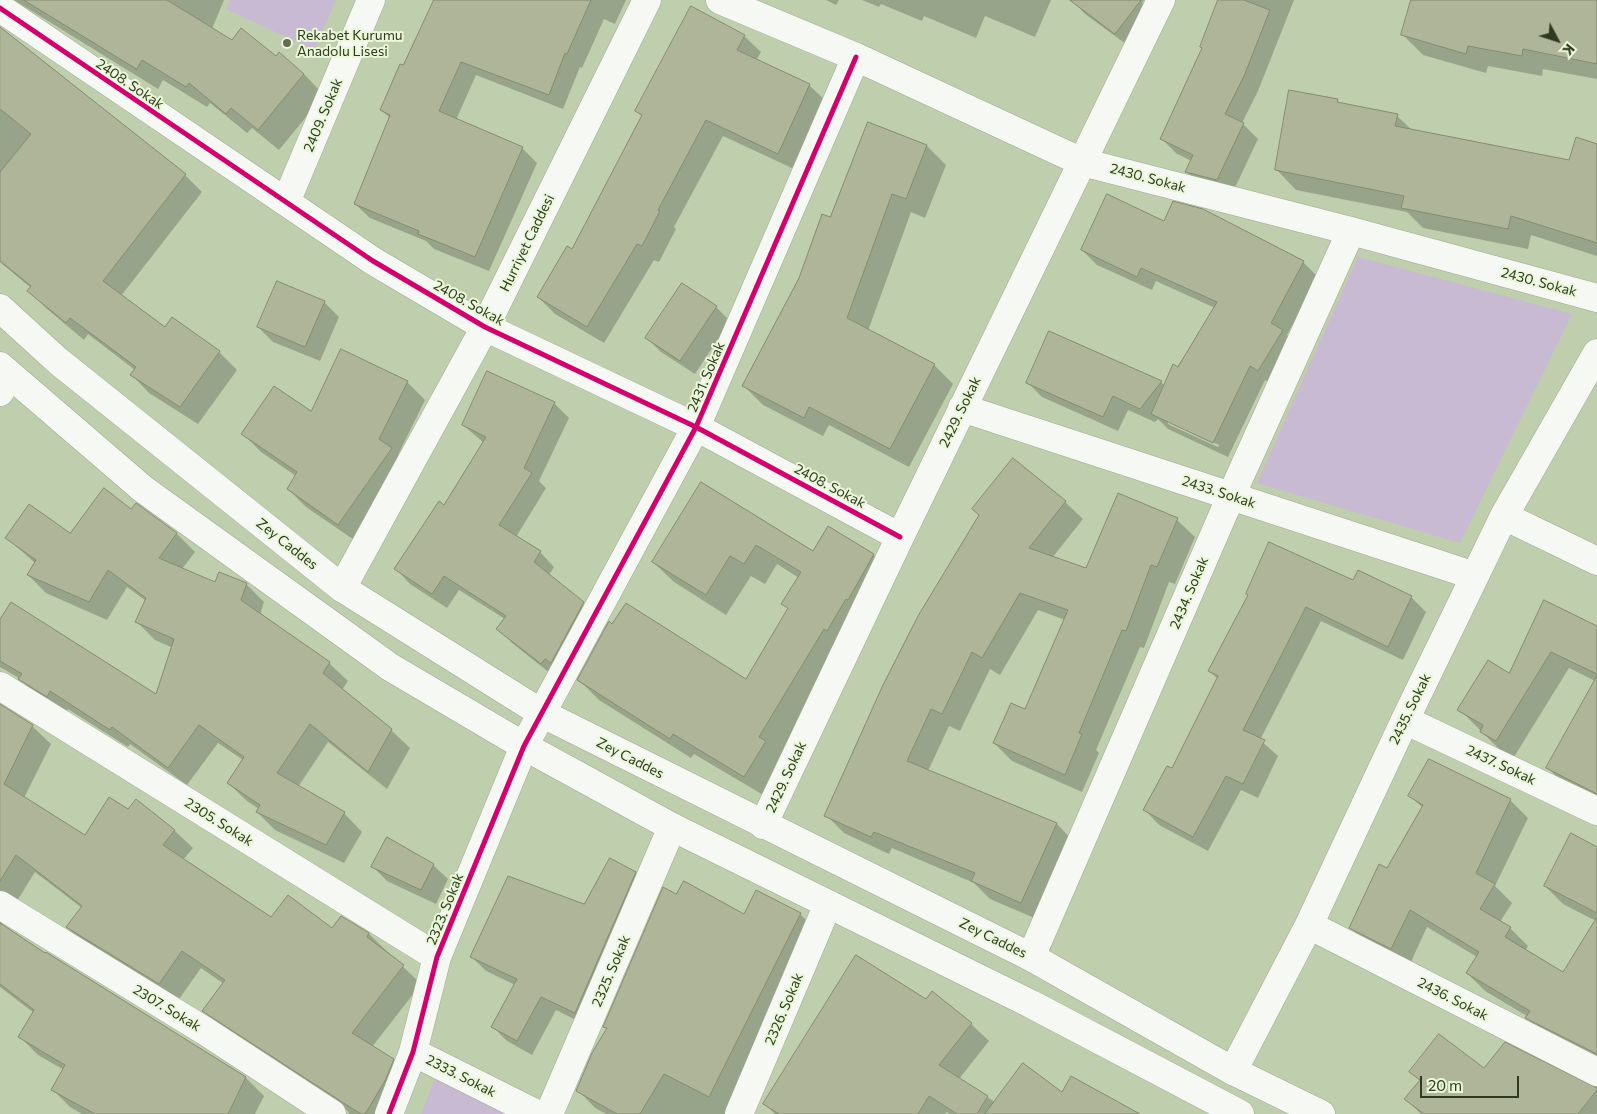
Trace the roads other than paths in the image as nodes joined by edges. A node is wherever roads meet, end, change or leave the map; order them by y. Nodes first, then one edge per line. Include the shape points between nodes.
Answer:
1 (371, 0) edge
2 (647, 0) edge
3 (720, 0) edge
4 (1161, 0) edge
5 (0, 8) edge
6 (856, 58) junction
7 (1082, 162) junction
8 (286, 202) junction
9 (1351, 231) junction
10 (1597, 298) edge
11 (0, 308) edge
12 (485, 327) junction
13 (1597, 353) edge
14 (3, 378) edge
15 (962, 408) junction
16 (696, 427) junction
17 (1231, 496) junction
18 (1504, 516) junction
19 (900, 536) junction
20 (1597, 561) edge
21 (1475, 576) junction
22 (342, 588) junction
23 (0, 686) edge
24 (542, 714) junction
25 (1405, 720) junction
26 (524, 746) junction
27 (1597, 811) edge
28 (763, 825) junction
29 (672, 827) junction
30 (828, 904) junction
31 (0, 905) edge
32 (1309, 925) junction
33 (437, 957) junction
34 (1032, 957) junction
35 (413, 1052) junction
36 (1233, 1071) junction
37 (1597, 1072) edge
38 (332, 1114) edge
39 (389, 1114) edge
40 (537, 1114) edge
41 (549, 1114) edge
42 (739, 1114) edge
43 (1240, 1114) edge
44 (1321, 1114) edge

1 - 8 street, 2409. Sokak
2 - 12 street, Hurriyet Caddesi
3 - 6 street, 2430. Sokak
4 - 7 street, 2429. Sokak
5 - 8 street, 2408. Sokak
6 - 7 street, 2430. Sokak
6 - 16 street, 2431. Sokak
7 - 9 street, 2430. Sokak
7 - 15 street, 2429. Sokak
8 - 12 street, 2408. Sokak via 373,261
9 - 10 street, 2430. Sokak
9 - 17 street, 2434. Sokak
11 - 22 street, Zey Caddes via 58,362
12 - 16 street, 2408. Sokak
12 - 22 street, Hurriyet Caddesi
13 - 18 street, 2435. Sokak
14 - 26 street via 143,489 390,667
15 - 17 street, 2433. Sokak
15 - 19 street, 2429. Sokak
16 - 19 street, 2408. Sokak
16 - 24 street, 2431. Sokak
17 - 21 street, 2433. Sokak
17 - 34 street, 2434. Sokak
18 - 20 street
18 - 21 street, 2435. Sokak
19 - 28 street, 2429. Sokak
21 - 25 street, 2435. Sokak
22 - 24 street, Zey Caddes
23 - 33 street, 2305. Sokak
24 - 26 street, 2431. Sokak
24 - 28 street, Zey Caddes
25 - 27 street, 2437. Sokak
25 - 32 street, 2435. Sokak
26 - 29 street
26 - 33 street, 2323. Sokak
28 - 34 street, Zey Caddes
29 - 30 street
29 - 41 street, 2325. Sokak
30 - 42 street, 2326. Sokak
30 - 43 street via 1031,1004
31 - 38 street, 2307. Sokak via 206,1031
32 - 36 street, 2435. Sokak
32 - 37 street, 2436. Sokak
33 - 35 street, 2323. Sokak
34 - 36 street, Zey Caddes
35 - 39 street, 2323. Sokak
35 - 40 street, 2333. Sokak
36 - 44 street, Zey Caddes

